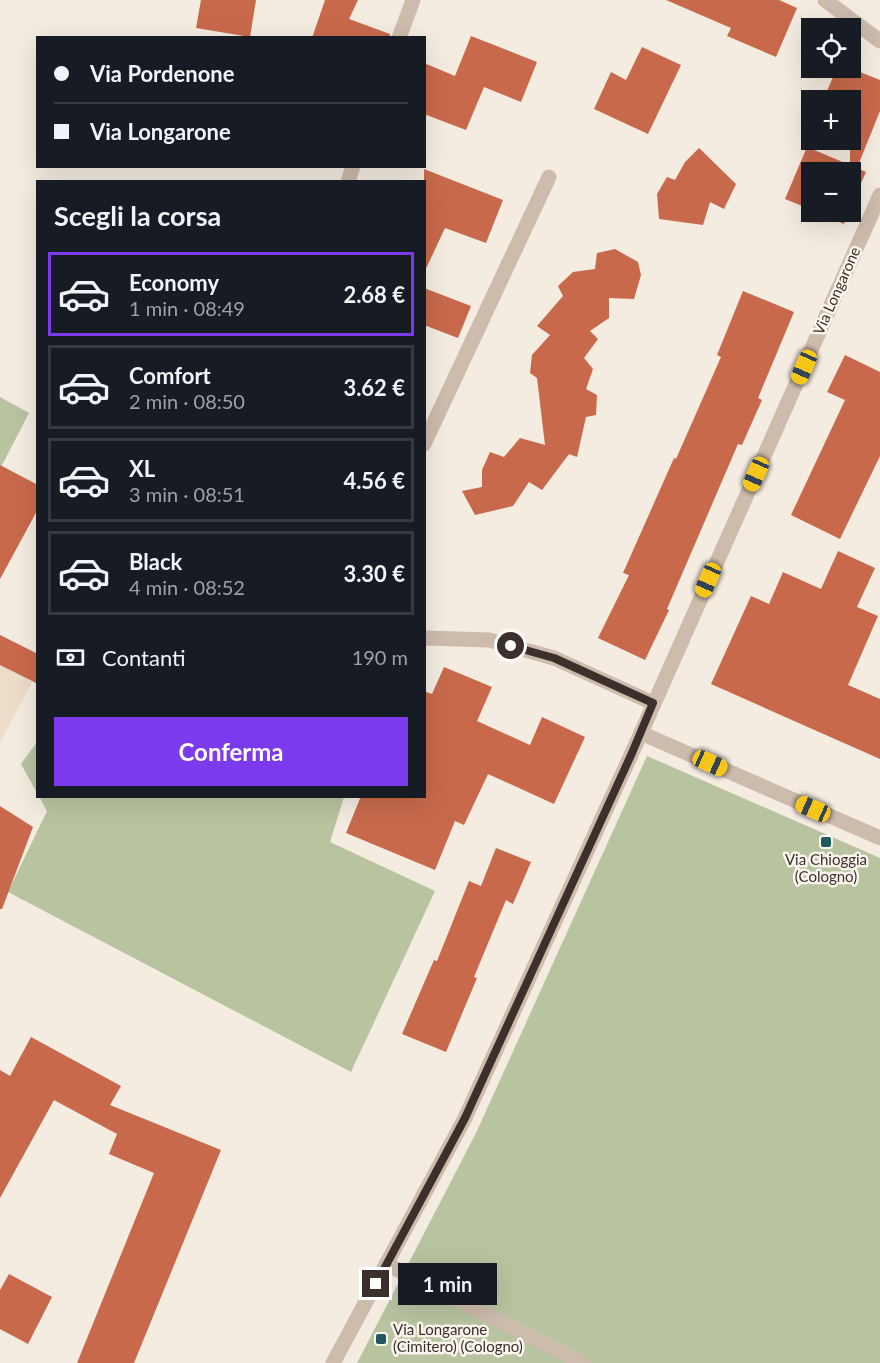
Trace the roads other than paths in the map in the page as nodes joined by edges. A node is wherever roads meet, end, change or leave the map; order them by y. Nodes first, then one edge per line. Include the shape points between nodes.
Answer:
1 (413, 0) edge
2 (825, 0) edge
3 (400, 36) edge
4 (880, 41) edge
5 (549, 177) dead end
6 (880, 195) edge
7 (426, 440) edge
8 (426, 638) edge
9 (653, 703) junction
10 (641, 733) junction
11 (880, 838) edge
12 (386, 1264) junction
13 (333, 1363) edge
14 (583, 1363) edge

1 - 3 street
2 - 4 street
5 - 7 street
6 - 9 street, Via Longarone
8 - 9 street via 489,640 554,658
9 - 10 street, Via Longarone
10 - 11 street
10 - 12 street, Via Longarone via 465,1118
12 - 13 street, Via Longarone
12 - 14 street

